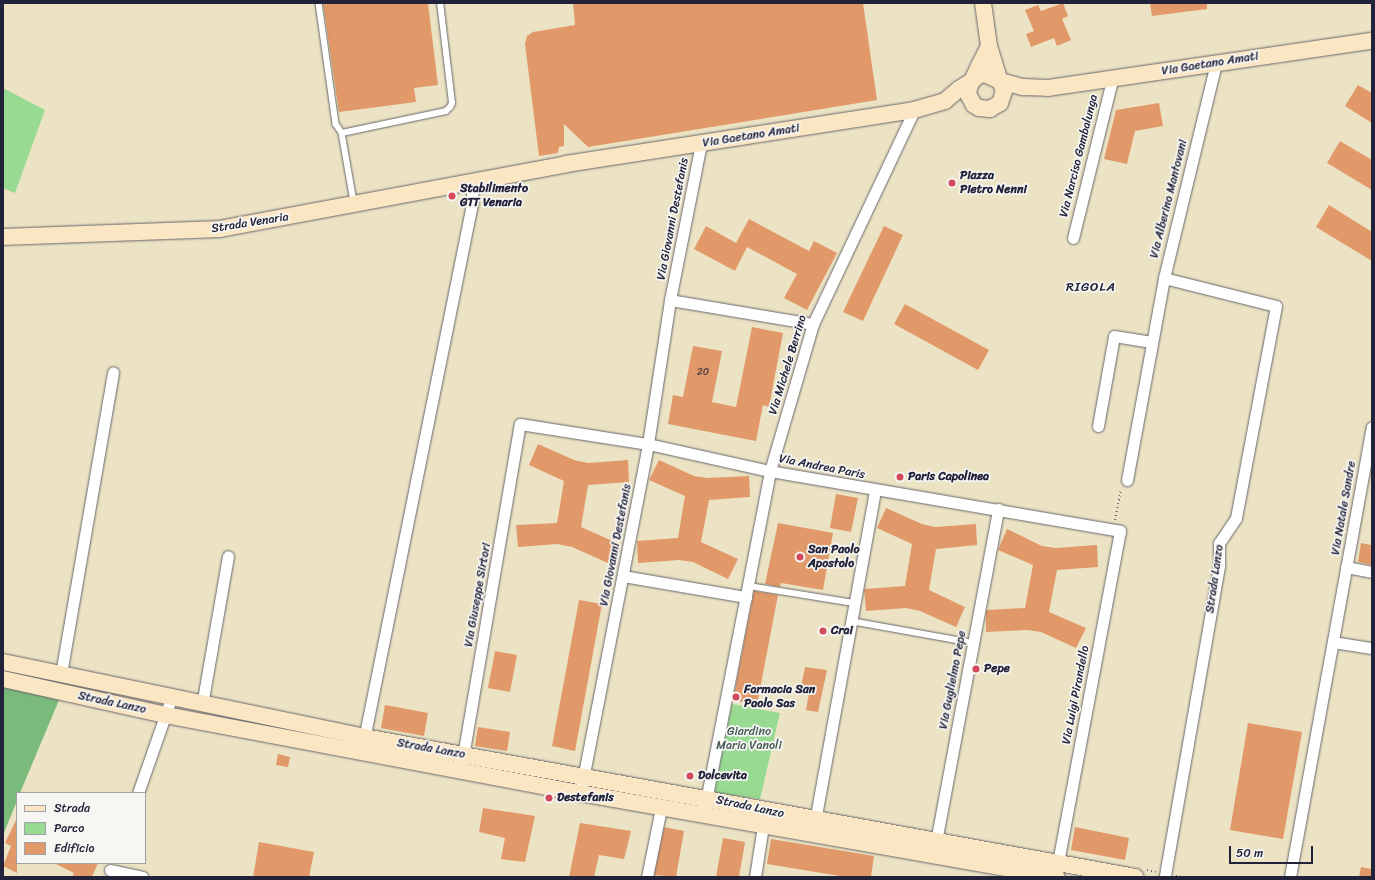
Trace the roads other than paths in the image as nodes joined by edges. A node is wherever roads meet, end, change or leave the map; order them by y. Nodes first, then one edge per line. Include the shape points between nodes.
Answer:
1 (319, 3) edge
2 (440, 3) edge
3 (983, 3) edge
4 (1372, 41) edge
5 (989, 46) junction
6 (1216, 64) junction
7 (1112, 80) junction
8 (972, 81) junction
9 (1000, 81) junction
10 (1048, 88) junction
11 (945, 101) junction
12 (1000, 102) junction
13 (972, 103) junction
14 (914, 110) junction
15 (342, 133) junction
16 (701, 144) junction
17 (557, 166) joint
18 (470, 182) junction
19 (355, 204) junction
20 (3, 237) edge
21 (1073, 238) dead end
22 (1164, 278) junction
23 (670, 300) junction
24 (813, 324) junction
25 (1152, 342) junction
26 (113, 372) dead end
27 (520, 424) joint
28 (1098, 426) dead end
29 (1372, 427) edge
30 (648, 444) junction
31 (1370, 445) edge
32 (770, 471) junction
33 (1126, 480) road end
34 (875, 490) junction
35 (998, 509) junction
36 (1116, 531) joint
37 (228, 556) dead end
38 (1346, 567) junction
39 (1372, 572) edge
40 (623, 576) junction
41 (749, 586) junction
42 (746, 597) junction
43 (854, 603) junction
44 (851, 621) junction
45 (1333, 642) junction
46 (973, 643) junction
47 (1372, 648) edge
48 (3, 662) edge
49 (61, 674) junction
50 (3, 679) edge
51 (171, 699) junction
52 (202, 705) junction
53 (166, 715) junction
54 (363, 745) junction
55 (462, 763) junction
56 (584, 777) junction
57 (138, 792) edge
58 (580, 793) junction
59 (707, 798) junction
60 (661, 808) junction
61 (704, 816) junction
62 (815, 821) junction
63 (763, 826) junction
64 (935, 848) junction
65 (110, 870) edge
66 (1057, 870) edge
67 (142, 877) edge
68 (647, 877) edge
69 (755, 877) edge
70 (1135, 877) edge
71 (1165, 877) edge
72 (1290, 877) edge

1 - 15 lane via 336,124
2 - 15 lane via 452,103 450,107 446,111
3 - 5 street
4 - 6 street, Via Gaetano Amati
5 - 8 street, Via Gaetano Amati
5 - 9 street
6 - 7 street, Via Gaetano Amati
6 - 22 street, Via Alberino Mantovani
7 - 10 street, Via Gaetano Amati
7 - 21 street, Via Narciso Gambalunga
8 - 9 street via 985,74
8 - 11 street, Via Gaetano Amati
8 - 13 street via 968,94
9 - 10 street, Via Gaetano Amati via 1023,87
9 - 12 street via 1004,91
10 - 12 street, Via Gaetano Amati
11 - 13 street, Via Gaetano Amati
11 - 14 street, Via Gaetano Amati
12 - 13 street via 996,107 984,110
14 - 16 street, Via Gaetano Amati
14 - 24 street, Via Michele Berrino
15 - 19 lane
16 - 17 street, Via Gaetano Amati
16 - 23 street, Via Giovanni Destefanis
17 - 18 street, Strada Venaria
18 - 19 street, Strada Venaria
18 - 54 street via 473,199
19 - 20 street, Strada Venaria via 220,229
22 - 25 street, Via Alberino Mantovani
22 - 71 street, Strada Lanzo via 1276,306 1236,518 1219,543 1218,566
23 - 24 street
23 - 30 street, Via Giovanni Destefanis
24 - 32 street, Via Michele Berrino
25 - 28 street via 1114,336
25 - 33 street, Via Alberino Mantovani
26 - 49 street
27 - 30 street, Via Andrea Paris
27 - 55 street, Via Giuseppe Sirtori
29 - 31 street, Via Natale Sandre
30 - 32 street, Via Andrea Paris
30 - 40 street, Via Giovanni Destefanis
31 - 38 street, Via Natale Sandre
32 - 34 street, Via Andrea Paris
32 - 41 street, Via Michele Berrino
34 - 35 street, Via Andrea Paris
34 - 43 street
35 - 36 street, Via Andrea Paris
35 - 46 street, Via Guglielmo Pepe
36 - 66 street, Via Luigi Pirandello
37 - 52 street
38 - 39 street, Via Natale Sandre
38 - 45 street
40 - 42 street
40 - 56 street, Via Giovanni Destefanis
41 - 42 street, Via Michele Berrino
41 - 43 lane
42 - 59 street, Via Michele Berrino
43 - 44 street
44 - 46 lane
44 - 62 street
45 - 47 street
45 - 72 street
46 - 64 street, Via Guglielmo Pepe
48 - 49 street, Strada Lanzo
49 - 51 street, Strada Lanzo
50 - 53 street, Strada Lanzo
51 - 52 street, Strada Lanzo
51 - 53 street
52 - 54 street, Strada Lanzo
53 - 54 street, Strada Lanzo
53 - 57 street
54 - 55 street, Strada Lanzo
55 - 56 street, Strada Lanzo
55 - 58 street, Strada Lanzo
56 - 58 street, Via Giovanni Destefanis
56 - 59 street, Strada Lanzo
58 - 60 street, Strada Lanzo
59 - 61 street, Via Michele Berrino
59 - 62 street, Strada Lanzo
60 - 61 street, Strada Lanzo
60 - 68 street
61 - 63 street, Strada Lanzo
62 - 64 street, Strada Lanzo
63 - 64 street, Strada Lanzo
63 - 69 street
64 - 66 street, Strada Lanzo
65 - 67 street
66 - 70 street, Strada Lanzo

